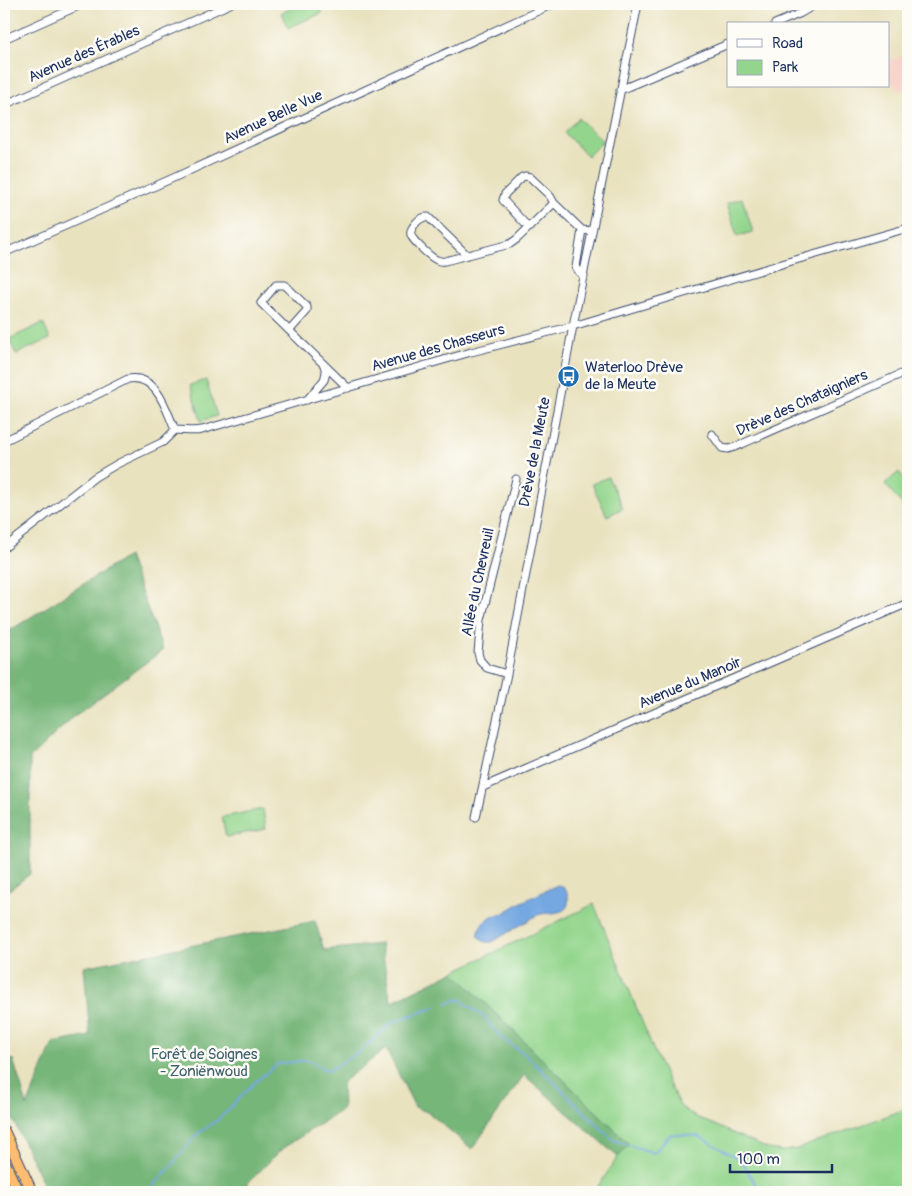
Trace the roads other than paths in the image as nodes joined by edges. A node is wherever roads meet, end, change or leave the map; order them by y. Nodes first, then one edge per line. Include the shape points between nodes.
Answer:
1 (83, 4) edge
2 (230, 4) edge
3 (553, 4) edge
4 (638, 4) edge
5 (816, 4) edge
6 (69, 6) edge
7 (780, 22) edge
8 (4, 39) edge
9 (727, 44) edge
10 (620, 90) junction
11 (4, 105) edge
12 (554, 203) junction
13 (529, 228) junction
14 (908, 228) edge
15 (582, 230) junction
16 (592, 231) junction
17 (4, 253) edge
18 (468, 255) junction
19 (584, 276) junction
20 (573, 326) junction
21 (290, 330) junction
22 (324, 364) junction
23 (908, 371) edge
24 (348, 388) junction
25 (308, 400) junction
26 (175, 430) junction
27 (712, 434) dead end
28 (4, 441) edge
29 (516, 479) dead end
30 (4, 548) edge
31 (908, 603) edge
32 (507, 674) junction
33 (483, 787) junction
34 (476, 817) dead end
35 (4, 1131) edge
36 (4, 1161) edge
37 (18, 1192) edge
38 (32, 1192) edge

1 - 6 street
2 - 11 street, Avenue des Érables
3 - 17 street, Avenue Belle Vue
4 - 10 street, Drève de la Meute
5 - 7 street
6 - 8 street
9 - 10 street
10 - 16 street, Drève de la Meute
12 - 13 street
12 - 13 street via 530,177 522,177 503,200
12 - 15 street
13 - 18 street via 510,244
14 - 20 street, Avenue des Chasseurs
15 - 16 street
15 - 19 street via 576,267
16 - 19 street, Drève de la Meute
18 - 18 street via 439,261 410,232 416,222 428,217
19 - 20 street, Drève de la Meute
20 - 24 street, Avenue des Chasseurs
20 - 32 street, Drève de la Meute
21 - 21 street via 261,303 279,285 285,286 307,307
21 - 22 street
22 - 24 street
22 - 25 street via 324,380
23 - 27 street, Drève des Chataigniers via 735,447 722,448
24 - 25 street, Avenue des Chasseurs
25 - 26 street, Avenue des Chasseurs via 202,430
26 - 28 street via 157,391 151,384 135,378
26 - 30 street via 163,442 95,477
29 - 32 street, Allée du Chevreuil via 481,620 478,653 487,668
31 - 33 street, Avenue du Manoir
32 - 33 street, Drève de la Meute
33 - 34 street, Drève de la Meute
35 - 38 highway
36 - 37 highway

